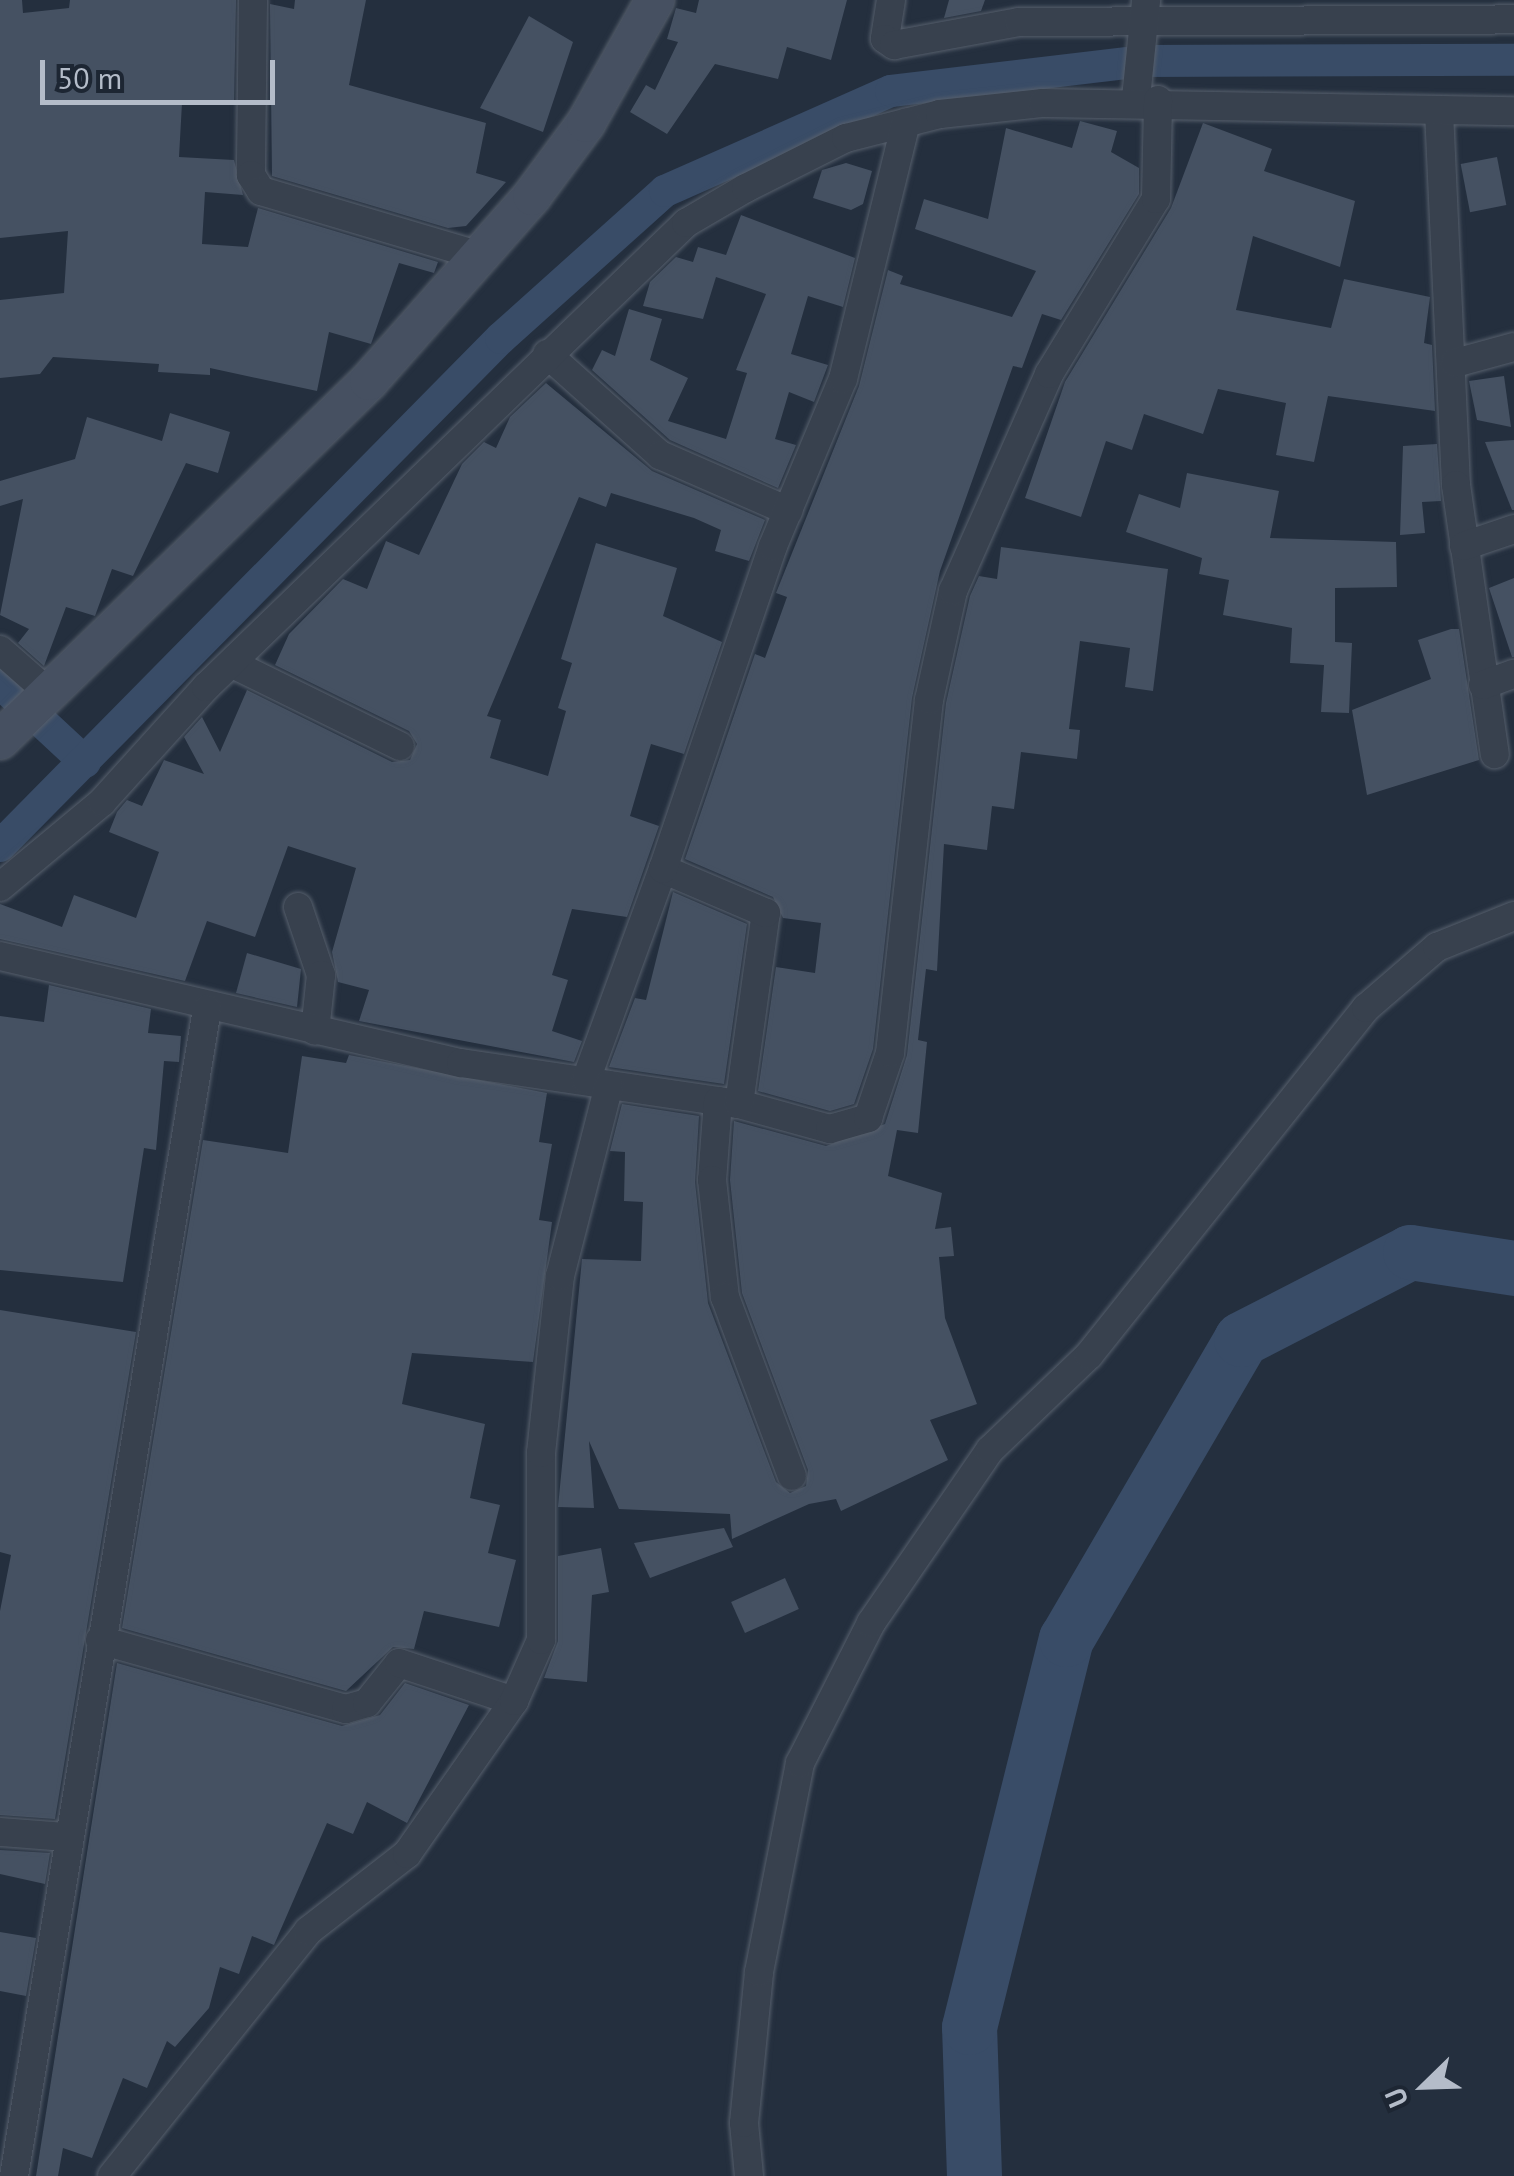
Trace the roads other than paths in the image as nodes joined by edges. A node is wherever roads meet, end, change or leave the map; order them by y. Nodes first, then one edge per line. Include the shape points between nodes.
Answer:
1 (252, 0) edge
2 (656, 0) edge
3 (891, 0) edge
4 (1142, 16) edge
5 (1514, 19) edge
6 (1143, 92) junction
7 (1439, 111) junction
8 (1514, 111) edge
9 (906, 123) junction
10 (480, 256) junction
11 (1514, 347) edge
12 (547, 354) junction
13 (1456, 364) junction
14 (788, 511) junction
15 (1514, 529) edge
16 (1464, 546) junction
17 (0, 650) edge
18 (232, 664) junction
19 (1514, 674) edge
20 (1483, 685) junction
21 (45, 696) junction
22 (3, 736) edge
23 (400, 746) dead end
24 (1495, 754) dead end
25 (663, 869) junction
26 (0, 887) edge
27 (298, 908) dead end
28 (1514, 916) edge
29 (0, 956) edge
30 (207, 1009) junction
31 (315, 1031) junction
32 (598, 1082) junction
33 (728, 1102) junction
34 (792, 1476) dead end
35 (100, 1640) junction
36 (514, 1701) junction
37 (0, 1832) edge
38 (65, 1837) junction
39 (14, 2176) edge
40 (112, 2176) edge
41 (749, 2176) edge

1 - 10 street via 251,175 261,192
2 - 10 main road via 586,123
3 - 4 street via 885,39 894,46 1019,22
4 - 5 street
4 - 6 street
6 - 7 street
6 - 9 street
6 - 33 street via 1156,198 1049,374 954,591 929,700 879,1108 830,1129
7 - 8 street
7 - 13 street
9 - 12 street via 846,138 686,223
9 - 14 street via 869,299
10 - 21 main road via 369,381
11 - 13 street
12 - 14 street via 672,463
12 - 18 street
13 - 16 street
14 - 25 street
15 - 16 street
16 - 20 street
17 - 21 street
18 - 23 street
18 - 26 street via 102,802
19 - 20 street
20 - 24 street
21 - 22 main road
25 - 32 street
25 - 33 street via 766,913
27 - 31 street via 321,975
28 - 41 street via 1437,947 1366,1008 1089,1356 990,1450 871,1622 800,1763 759,1972 744,2124
29 - 30 street
30 - 31 street
30 - 35 street
31 - 32 street
32 - 33 street
32 - 36 street via 560,1276 541,1454 541,1640
33 - 34 street via 712,1180 725,1297
35 - 36 street via 346,1710 367,1703 400,1663
35 - 38 street
36 - 40 street via 407,1854 308,1931
37 - 38 street
38 - 39 street

